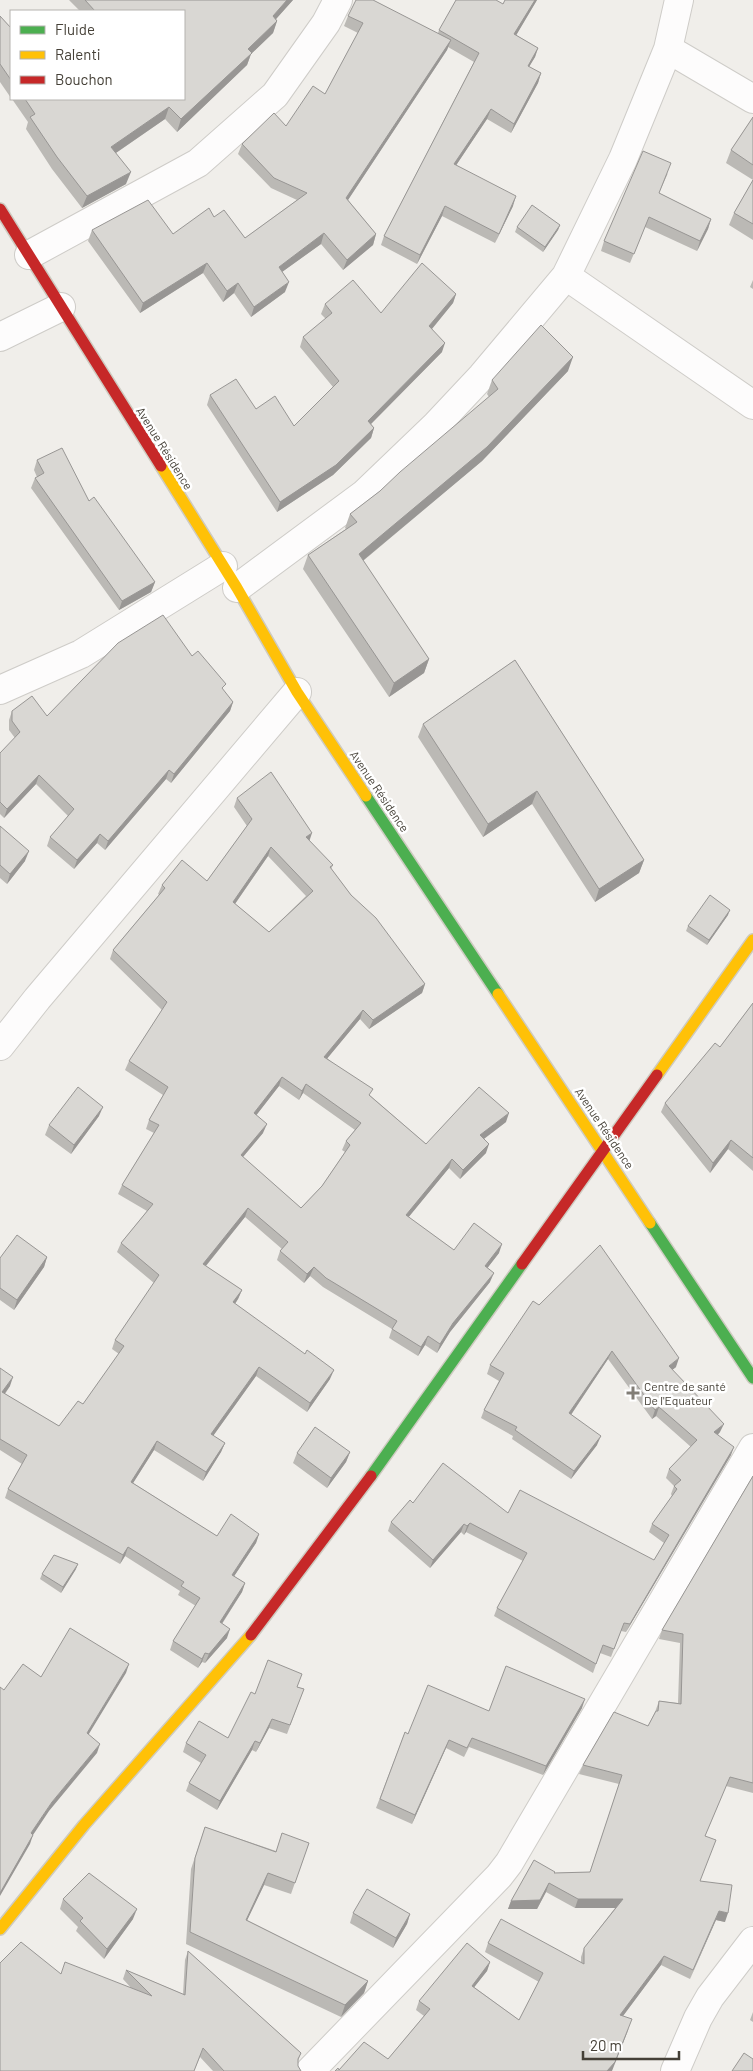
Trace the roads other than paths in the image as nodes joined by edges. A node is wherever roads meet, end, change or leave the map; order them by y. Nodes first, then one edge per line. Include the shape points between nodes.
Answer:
1 (338, 0) edge
2 (679, 0) edge
3 (668, 49) junction
4 (753, 99) edge
5 (0, 209) edge
6 (29, 255) junction
7 (566, 276) junction
8 (62, 307) junction
9 (0, 337) edge
10 (753, 405) edge
11 (230, 577) junction
12 (0, 690) edge
13 (297, 692) junction
14 (753, 940) edge
15 (0, 1046) edge
16 (604, 1151) junction
17 (753, 1378) edge
18 (753, 1448) edge
19 (0, 1929) edge
20 (753, 1941) edge
21 (310, 2071) edge
22 (675, 2071) edge

1 - 6 street via 326,23 275,94 198,163
2 - 3 street
3 - 4 street
3 - 7 street via 623,159
5 - 6 main road, Avenue Résidence
6 - 8 main road, Avenue Résidence
7 - 10 street
7 - 11 street via 482,376 364,494
8 - 9 street
8 - 11 main road, Avenue Résidence
11 - 12 street via 81,654
11 - 13 main road, Avenue Résidence
13 - 15 street
13 - 16 main road, Avenue Résidence
14 - 16 main road
16 - 17 main road, Avenue Résidence
16 - 19 main road via 387,1453 254,1631 84,1825
18 - 21 street via 509,1863
20 - 22 street via 710,1997

